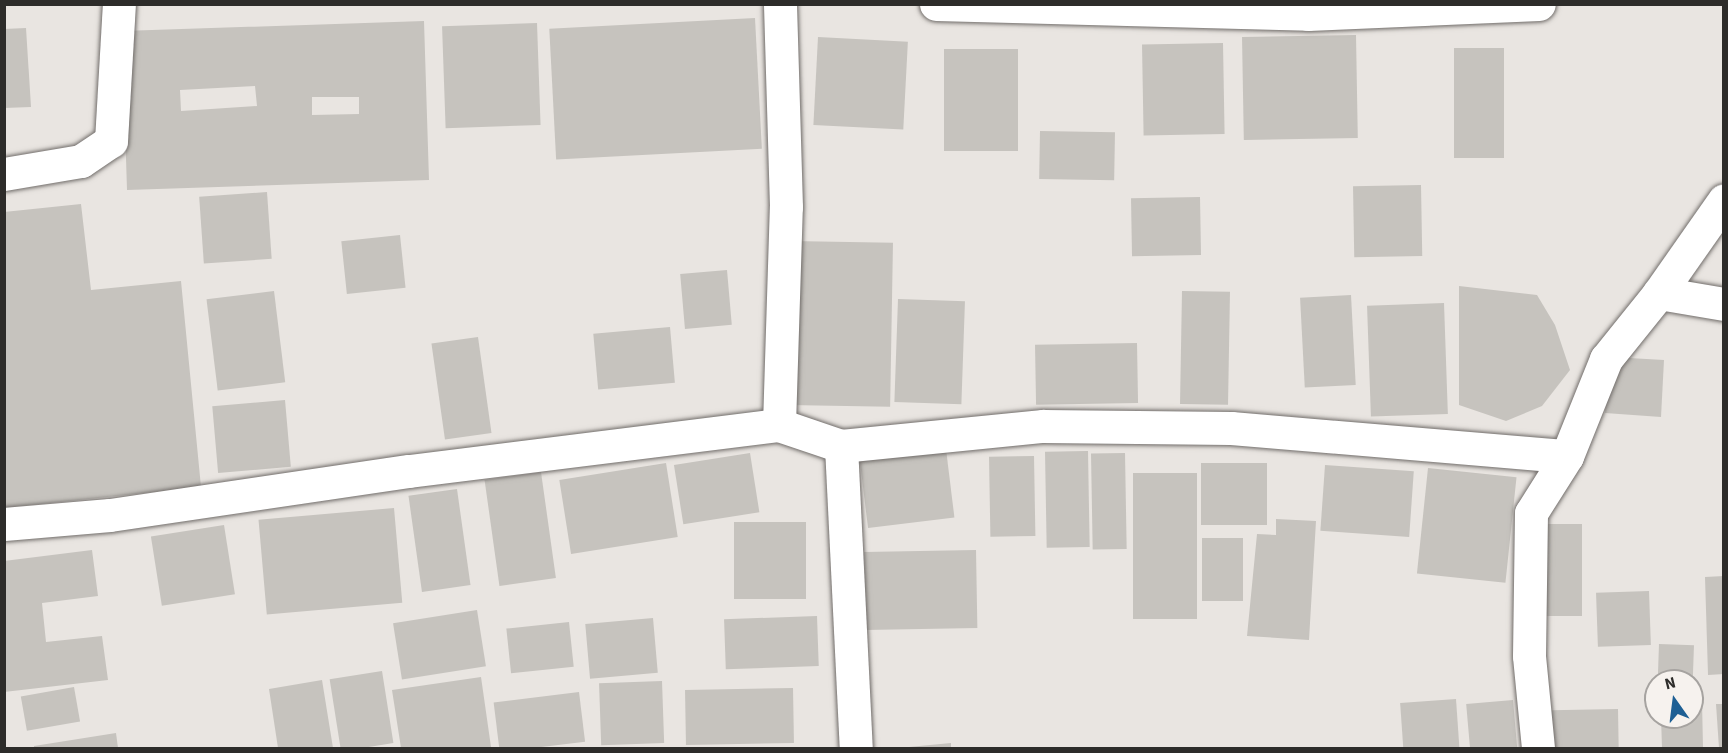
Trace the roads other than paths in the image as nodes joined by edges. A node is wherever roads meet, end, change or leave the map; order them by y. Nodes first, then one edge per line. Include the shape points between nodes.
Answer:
1 (119, 4) edge
2 (780, 4) edge
3 (936, 4) edge
4 (1539, 4) edge
5 (4, 174) edge
6 (1724, 200) edge
7 (1659, 293) junction
8 (1724, 304) edge
9 (779, 425) junction
10 (841, 446) junction
11 (1567, 456) junction
12 (4, 524) edge
13 (856, 748) edge
14 (1538, 748) edge

1 - 5 street via 111,141 81,161
2 - 9 street via 786,207
3 - 4 street via 1308,14
6 - 7 street
7 - 8 street
7 - 11 street via 1606,359
9 - 10 street
9 - 12 street via 409,471 110,515
10 - 11 street via 1043,426 1231,428
10 - 13 street
11 - 14 street via 1531,513 1529,656

